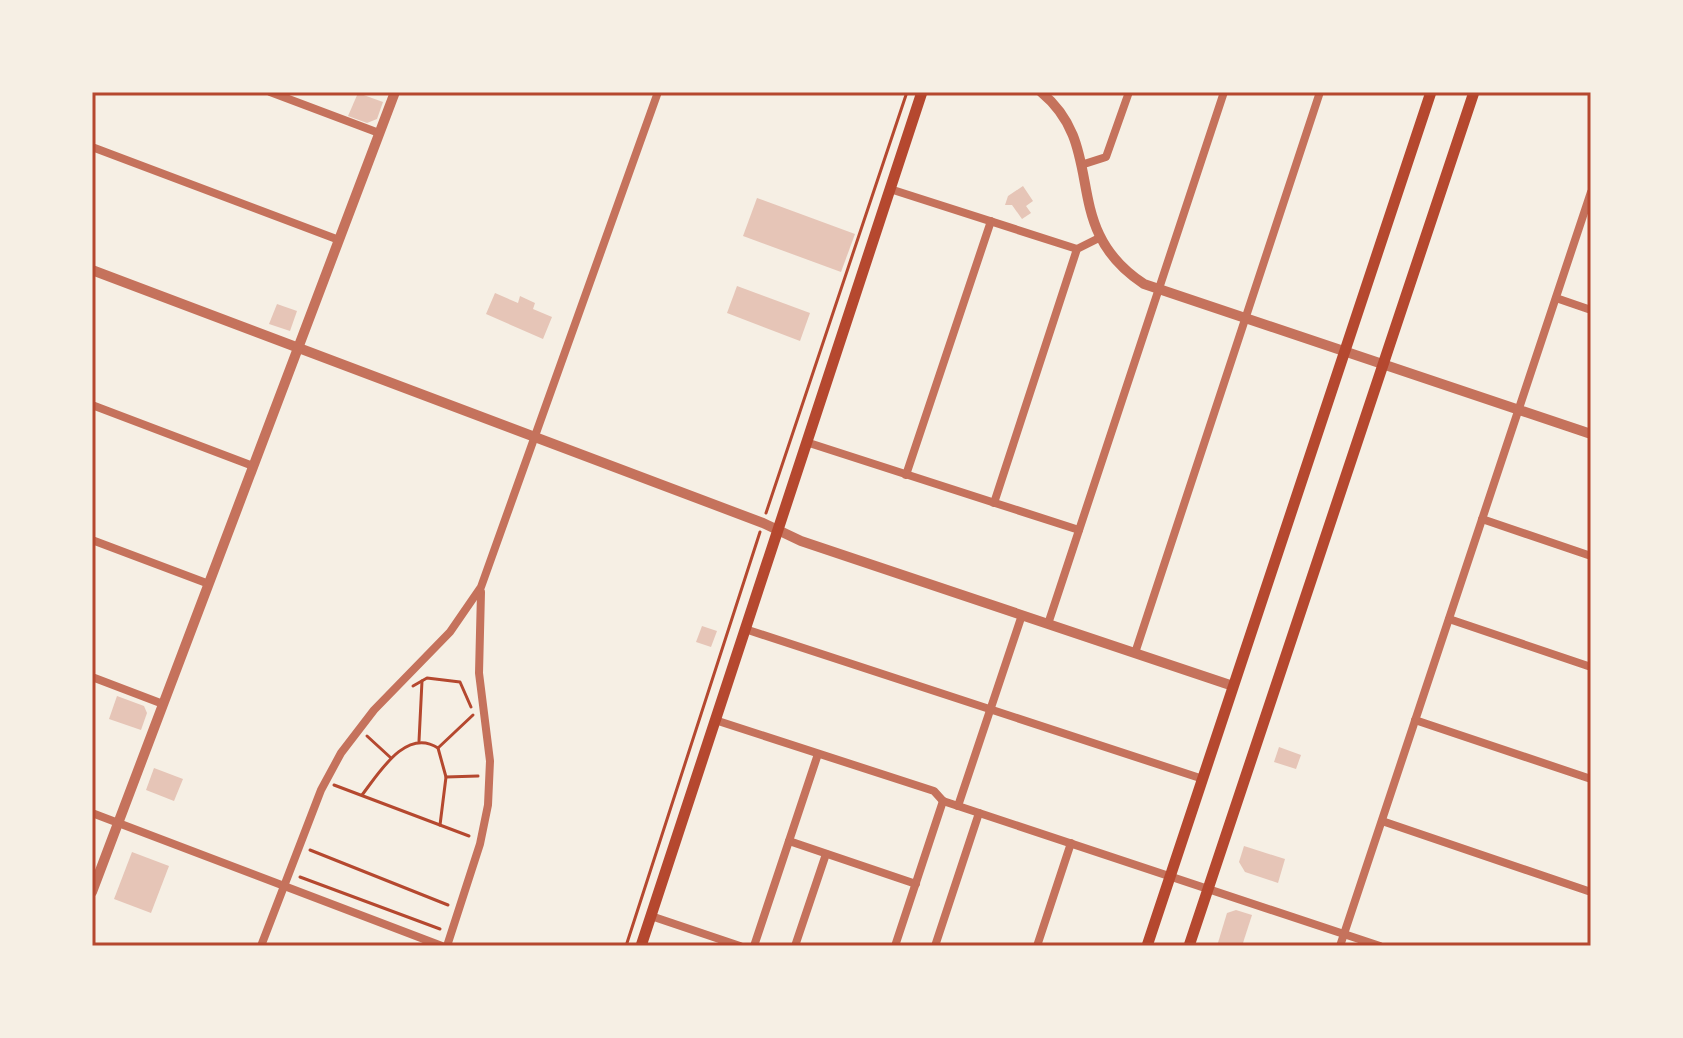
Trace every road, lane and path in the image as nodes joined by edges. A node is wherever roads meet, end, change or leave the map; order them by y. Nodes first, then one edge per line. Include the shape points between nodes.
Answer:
1 (270, 92) edge
2 (395, 92) edge
3 (658, 92) edge
4 (922, 92) edge
5 (1041, 92) edge
6 (1129, 92) edge
7 (1224, 92) edge
8 (1320, 92) edge
9 (1431, 92) edge
10 (1474, 92) edge
11 (379, 133) junction
12 (92, 147) edge
13 (1081, 165) junction
14 (890, 189) junction
15 (1590, 196) edge
16 (991, 221) junction
17 (1099, 238) junction
18 (339, 240) junction
19 (1077, 249) junction
20 (92, 270) edge
21 (1158, 291) junction
22 (1556, 298) junction
23 (1591, 310) edge
24 (1245, 320) junction
25 (297, 348) junction
26 (1344, 353) junction
27 (1383, 365) junction
28 (92, 405) edge
29 (1519, 410) junction
30 (1591, 434) edge
31 (534, 437) junction
32 (806, 442) junction
33 (253, 466) junction
34 (906, 475) junction
35 (994, 503) junction
36 (1482, 519) junction
37 (777, 530) junction
38 (1079, 530) junction
39 (92, 540) edge
40 (1591, 556) edge
41 (209, 584) junction
42 (481, 587) junction
43 (1022, 615) junction
44 (1449, 619) junction
45 (1048, 624) junction
46 (745, 629) junction
47 (1135, 653) junction
48 (1591, 667) edge
49 (92, 677) edge
50 (422, 681) junction
51 (1233, 686) junction
52 (406, 694) dead end
53 (163, 704) junction
54 (990, 709) junction
55 (473, 715) junction
56 (715, 720) junction
57 (1415, 720) junction
58 (475, 726) dead end
59 (419, 741) junction
60 (358, 747) dead end
61 (438, 748) junction
62 (818, 754) junction
63 (391, 758) junction
64 (480, 763) dead end
65 (446, 777) junction
66 (1203, 779) junction
67 (1591, 779) edge
68 (334, 785) dead end
69 (362, 795) junction
70 (943, 801) junction
71 (958, 806) junction
72 (92, 813) edge
73 (979, 813) junction
74 (1382, 821) junction
75 (118, 823) junction
76 (440, 825) junction
77 (474, 825) dead end
78 (789, 841) junction
79 (1071, 843) junction
80 (310, 850) dead end
81 (826, 854) junction
82 (1170, 876) junction
83 (299, 877) dead end
84 (916, 884) junction
85 (284, 886) junction
86 (1208, 889) junction
87 (92, 892) edge
88 (453, 892) dead end
89 (1591, 892) edge
90 (449, 905) junction
91 (457, 913) junction
92 (651, 916) junction
93 (440, 929) dead end
94 (1344, 934) junction
95 (261, 946) edge
96 (445, 946) edge
97 (641, 946) edge
98 (740, 946) edge
99 (754, 946) edge
100 (795, 946) edge
101 (895, 946) edge
102 (935, 946) edge
103 (1037, 946) edge
104 (1147, 946) edge
105 (1189, 946) edge
106 (1340, 946) edge
107 (1380, 946) edge

1 - 11 street
2 - 11 street
3 - 31 street
4 - 14 main road
5 - 13 street via 1066,121
6 - 13 street via 1106,157
7 - 21 street
8 - 24 street
9 - 26 main road
10 - 27 main road
11 - 18 street
12 - 18 street
13 - 17 street
14 - 16 street
14 - 32 main road
15 - 22 street
16 - 19 street
16 - 34 street
17 - 19 street
17 - 21 street via 1119,266
18 - 25 street
19 - 35 street
20 - 25 street
21 - 24 street
21 - 38 street
22 - 23 street
22 - 29 street
24 - 26 street
24 - 47 street
25 - 31 street
25 - 33 street
26 - 27 street
26 - 51 main road
27 - 29 street
27 - 86 main road
28 - 33 street
29 - 30 street
29 - 36 street
31 - 37 street
31 - 42 street
32 - 34 street
32 - 37 main road
33 - 41 street
34 - 35 street
35 - 38 street
36 - 40 street
36 - 44 street
37 - 43 street
37 - 46 main road
38 - 45 street
39 - 41 street
41 - 53 street
42 - 85 street via 450,632 350,739 321,790
42 - 91 street via 479,673 490,783 480,844
43 - 45 street
43 - 54 street
44 - 48 street
44 - 57 street
45 - 47 street
46 - 54 street
46 - 56 main road
47 - 51 street
49 - 53 street
50 - 52 path
50 - 55 path via 460,682
50 - 59 path
51 - 66 main road
53 - 75 street
54 - 66 street
54 - 71 street
55 - 58 path
55 - 61 path
56 - 62 street
56 - 92 main road
57 - 67 street
57 - 74 street
59 - 61 path
59 - 63 path
60 - 63 path via 366,734
61 - 65 path
62 - 70 street via 934,791
62 - 78 street
63 - 69 path
64 - 65 path via 481,776
65 - 76 path
66 - 82 main road
68 - 69 path
69 - 76 path
70 - 71 street
70 - 84 street
71 - 73 street
72 - 75 street
73 - 79 street
73 - 102 street
74 - 89 street
74 - 94 street
75 - 85 street
75 - 87 street
76 - 77 path via 472,836
78 - 81 street
78 - 99 street
79 - 82 street
79 - 103 street
80 - 90 path
81 - 84 street
81 - 100 street
82 - 86 street
82 - 104 main road
83 - 93 path
84 - 101 street
85 - 95 street
85 - 96 street
86 - 94 street
86 - 105 main road
88 - 90 path
90 - 91 path
91 - 96 street
92 - 97 main road
92 - 98 street
94 - 106 street
94 - 107 street

